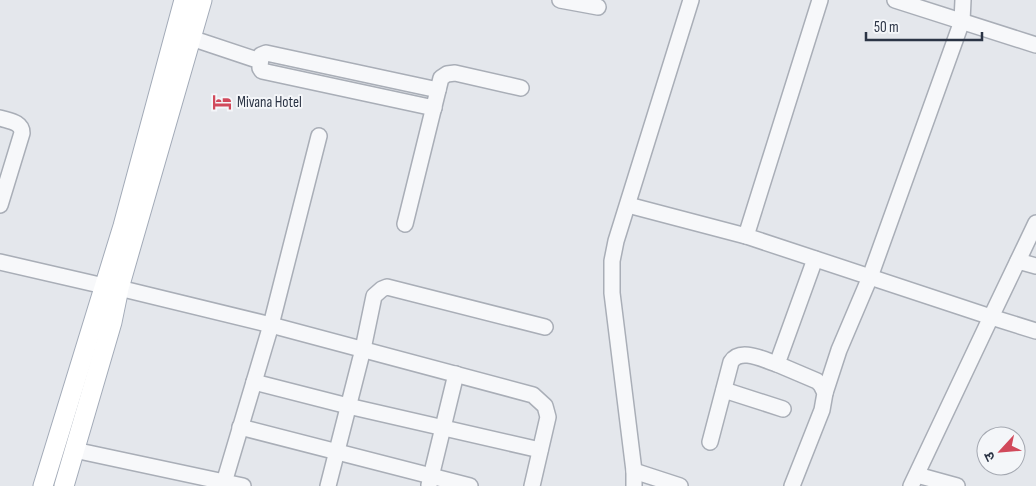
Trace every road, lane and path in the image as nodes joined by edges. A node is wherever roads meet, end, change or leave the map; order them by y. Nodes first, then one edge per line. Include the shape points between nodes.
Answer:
1 (184, 0) edge
2 (202, 0) edge
3 (560, 0) edge
4 (691, 0) edge
5 (820, 0) edge
6 (895, 0) edge
7 (963, 0) edge
8 (598, 7) dead end
9 (962, 21) junction
10 (191, 38) junction
11 (1036, 45) edge
12 (260, 61) junction
13 (521, 88) dead end
14 (438, 90) junction
15 (434, 108) junction
16 (0, 118) edge
17 (319, 136) dead end
18 (0, 205) edge
19 (628, 205) junction
20 (1036, 223) edge
21 (405, 224) dead end
22 (746, 236) junction
23 (815, 259) junction
24 (1018, 260) junction
25 (0, 262) edge
26 (1036, 266) edge
27 (870, 277) junction
28 (112, 287) junction
29 (990, 317) junction
30 (271, 325) junction
31 (545, 327) dead end
32 (1036, 331) edge
33 (363, 349) junction
34 (777, 364) junction
35 (456, 374) junction
36 (254, 382) junction
37 (724, 390) junction
38 (825, 393) junction
39 (348, 406) junction
40 (783, 409) dead end
41 (240, 427) junction
42 (443, 427) junction
43 (710, 442) dead end
44 (74, 449) junction
45 (540, 450) junction
46 (337, 451) junction
47 (634, 478) edge
48 (914, 480) edge
49 (430, 481) edge
50 (223, 484) edge
51 (43, 486) edge
52 (64, 486) edge
53 (243, 486) edge
54 (328, 486) edge
55 (470, 486) edge
56 (532, 486) edge
57 (680, 486) edge
58 (792, 486) edge
59 (957, 486) edge

1 - 28 main road via 123,226
2 - 10 main road
3 - 8 street
4 - 19 street
5 - 22 street
6 - 9 street
7 - 9 street
9 - 11 street
9 - 27 street
10 - 12 street
10 - 28 main road
12 - 14 street via 261,55 266,53
12 - 15 street via 262,71
13 - 14 street via 455,72 441,78
14 - 15 street
15 - 21 street
16 - 18 street via 19,124 22,133
17 - 30 street
19 - 22 street
19 - 47 street via 612,261 612,292
20 - 24 street
22 - 23 street
23 - 27 street
23 - 34 street
24 - 26 street
24 - 29 street
25 - 28 street
27 - 29 street
27 - 38 street via 838,350
28 - 30 street
28 - 44 main road via 112,322
28 - 51 main road
29 - 32 street
29 - 48 street
30 - 33 street
30 - 36 street
31 - 33 street via 387,287 374,296
33 - 35 street
33 - 39 street
34 - 37 street via 739,355 731,362
34 - 38 street via 817,381
35 - 42 street
35 - 45 street via 538,398 548,417
36 - 39 street
36 - 41 street
37 - 40 street
37 - 43 street
38 - 58 street via 822,410
39 - 42 street
39 - 46 street
41 - 46 street
41 - 50 street
42 - 45 street
42 - 49 street
44 - 50 street
44 - 52 main road
45 - 56 street
46 - 49 street
46 - 54 street
47 - 57 street
48 - 59 street
49 - 55 street
50 - 53 street

